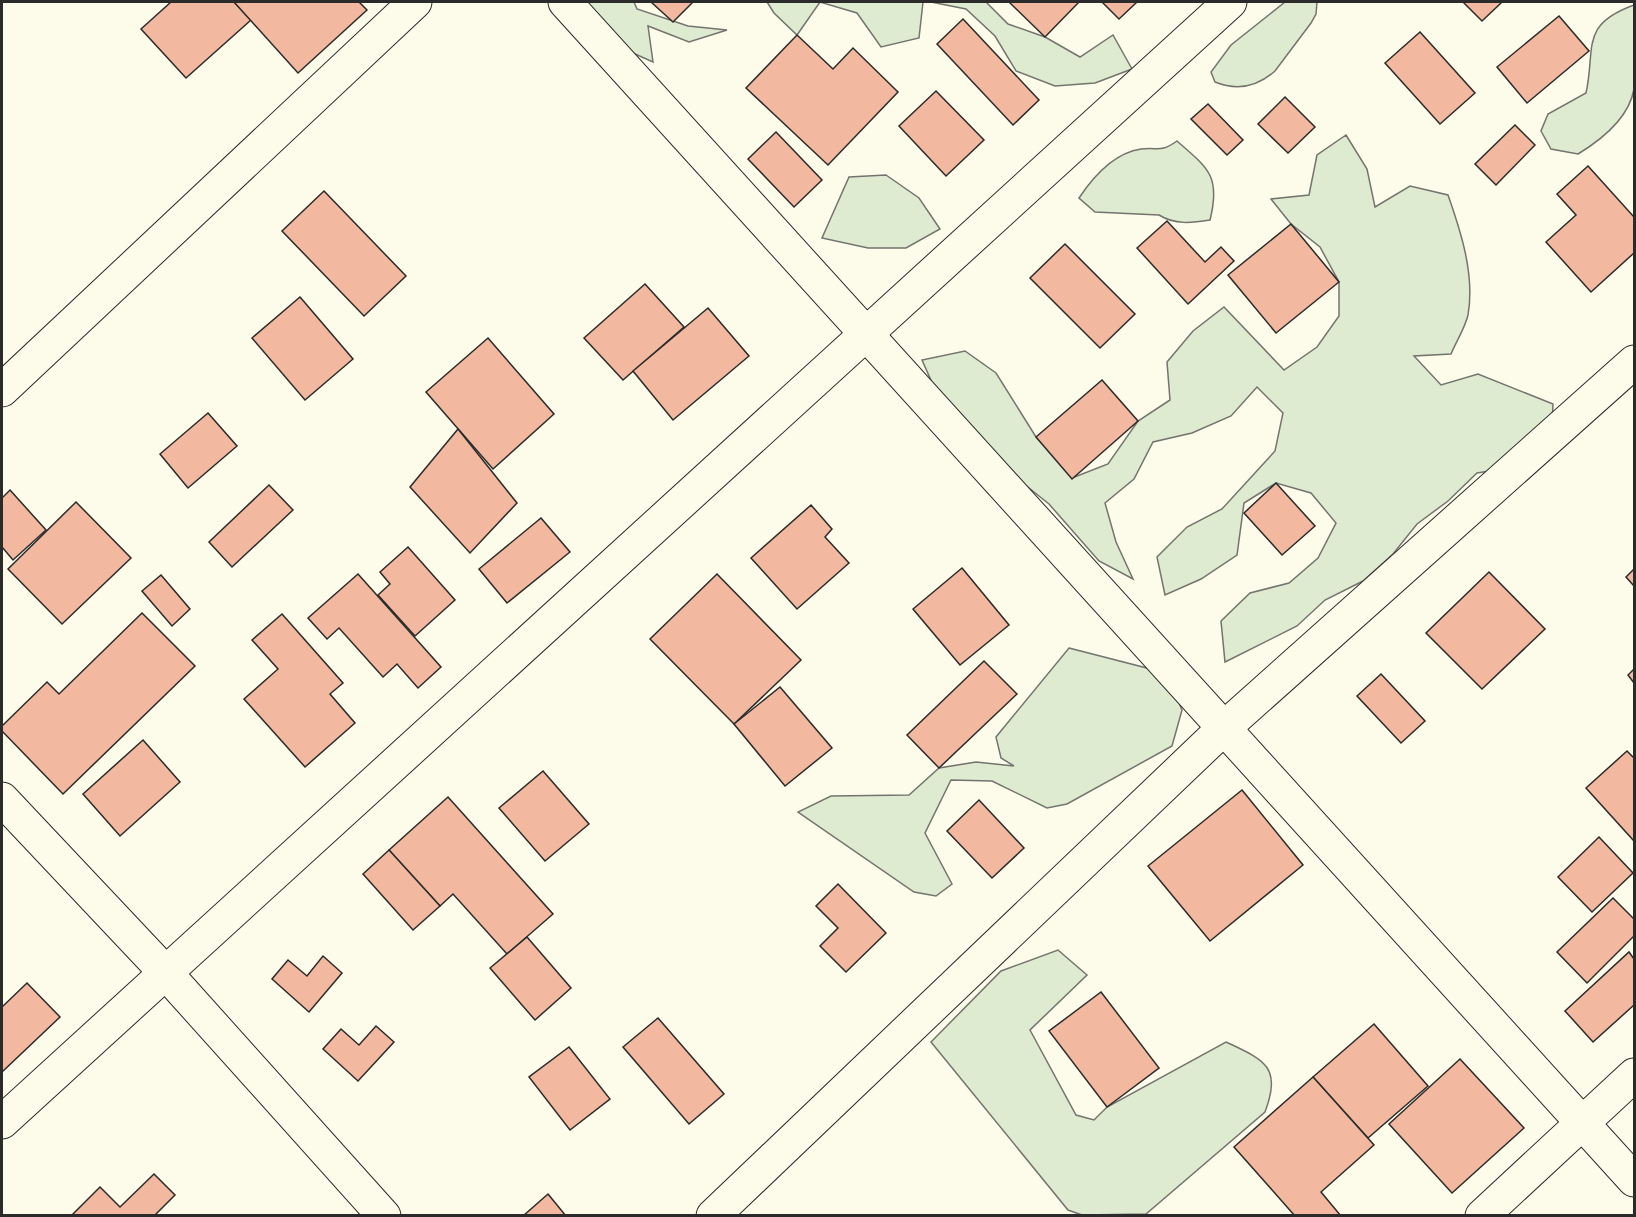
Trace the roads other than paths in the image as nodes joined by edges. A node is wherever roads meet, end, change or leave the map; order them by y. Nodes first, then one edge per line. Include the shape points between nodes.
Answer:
1 (415, 2) edge
2 (565, 2) edge
3 (1230, 2) edge
4 (866, 331) junction
5 (1635, 362) edge
6 (2, 390) edge
7 (1224, 728) junction
8 (2, 799) edge
9 (165, 972) junction
10 (1635, 1075) edge
11 (2, 1122) edge
12 (1582, 1122) junction
13 (1635, 1180) edge
14 (384, 1215) edge
15 (713, 1215) edge
16 (1482, 1215) edge

1 - 6 street
2 - 4 street
3 - 4 street
4 - 7 street
4 - 9 street
5 - 7 street
7 - 12 street
7 - 15 street
8 - 9 street
9 - 11 street
9 - 14 street
10 - 12 street
12 - 13 street
12 - 16 street

